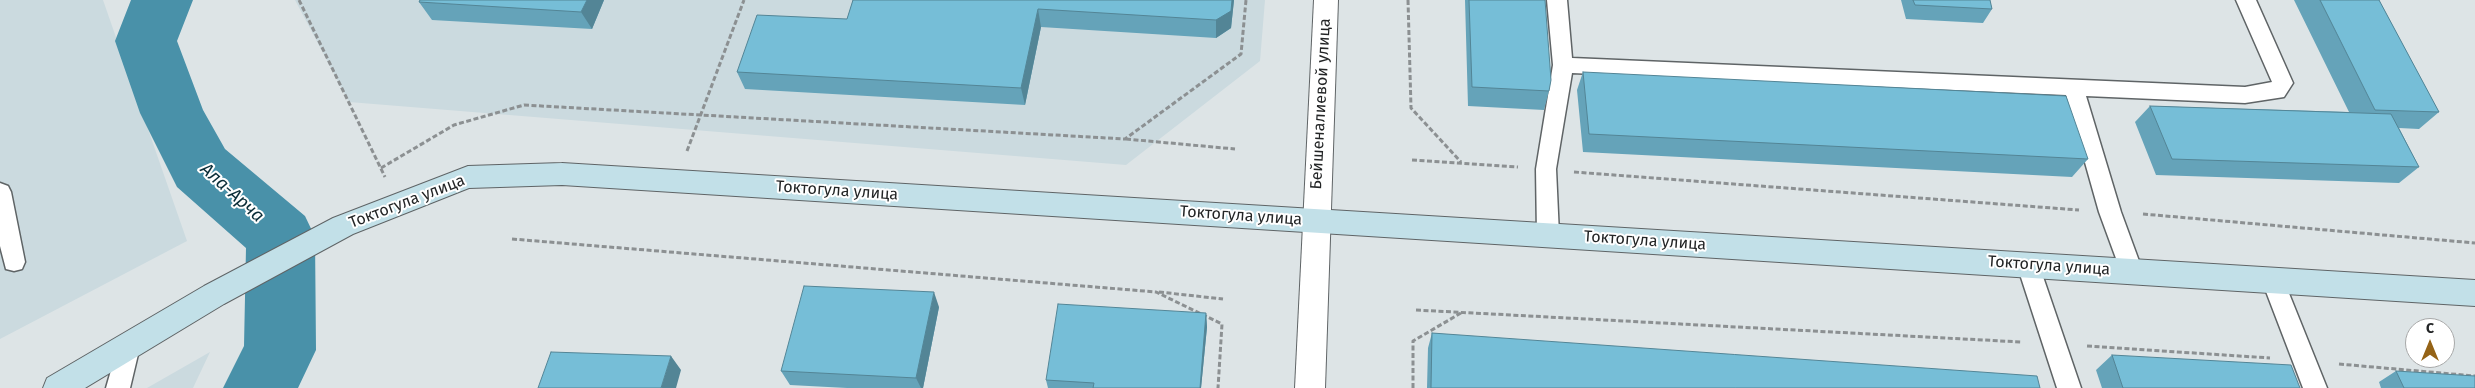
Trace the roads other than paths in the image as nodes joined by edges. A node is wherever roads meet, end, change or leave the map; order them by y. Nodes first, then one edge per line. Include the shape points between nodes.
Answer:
1 (1326, 0) edge
2 (1557, 0) edge
3 (2246, 0) edge
4 (1563, 65) junction
5 (2074, 88) junction
6 (0, 192) edge
7 (1316, 221) junction
8 (1548, 235) junction
9 (14, 262) dead end
10 (2028, 265) junction
11 (2132, 272) junction
12 (2273, 280) junction
13 (2475, 293) edge
14 (129, 346) junction
15 (58, 388) edge
16 (118, 388) edge
17 (1310, 388) edge
18 (2069, 388) edge
19 (2316, 388) edge

1 - 7 street, Бейшеналиевой улица
2 - 4 lane
3 - 5 lane via 2283,82 2277,91 2245,95
4 - 5 lane
4 - 8 lane via 1546,169
5 - 11 lane via 2110,212
6 - 9 lane
7 - 8 main road, Токтогула улица
7 - 14 main road, Токтогула улица via 562,174 468,178 342,226 214,295
7 - 17 street, Бейшеналиевой улица
8 - 10 main road, Токтогула улица
10 - 11 main road, Токтогула улица
10 - 18 lane
11 - 12 main road, Токтогула улица
12 - 13 main road, Токтогула улица
12 - 19 lane
14 - 15 main road, Токтогула улица
14 - 16 lane

